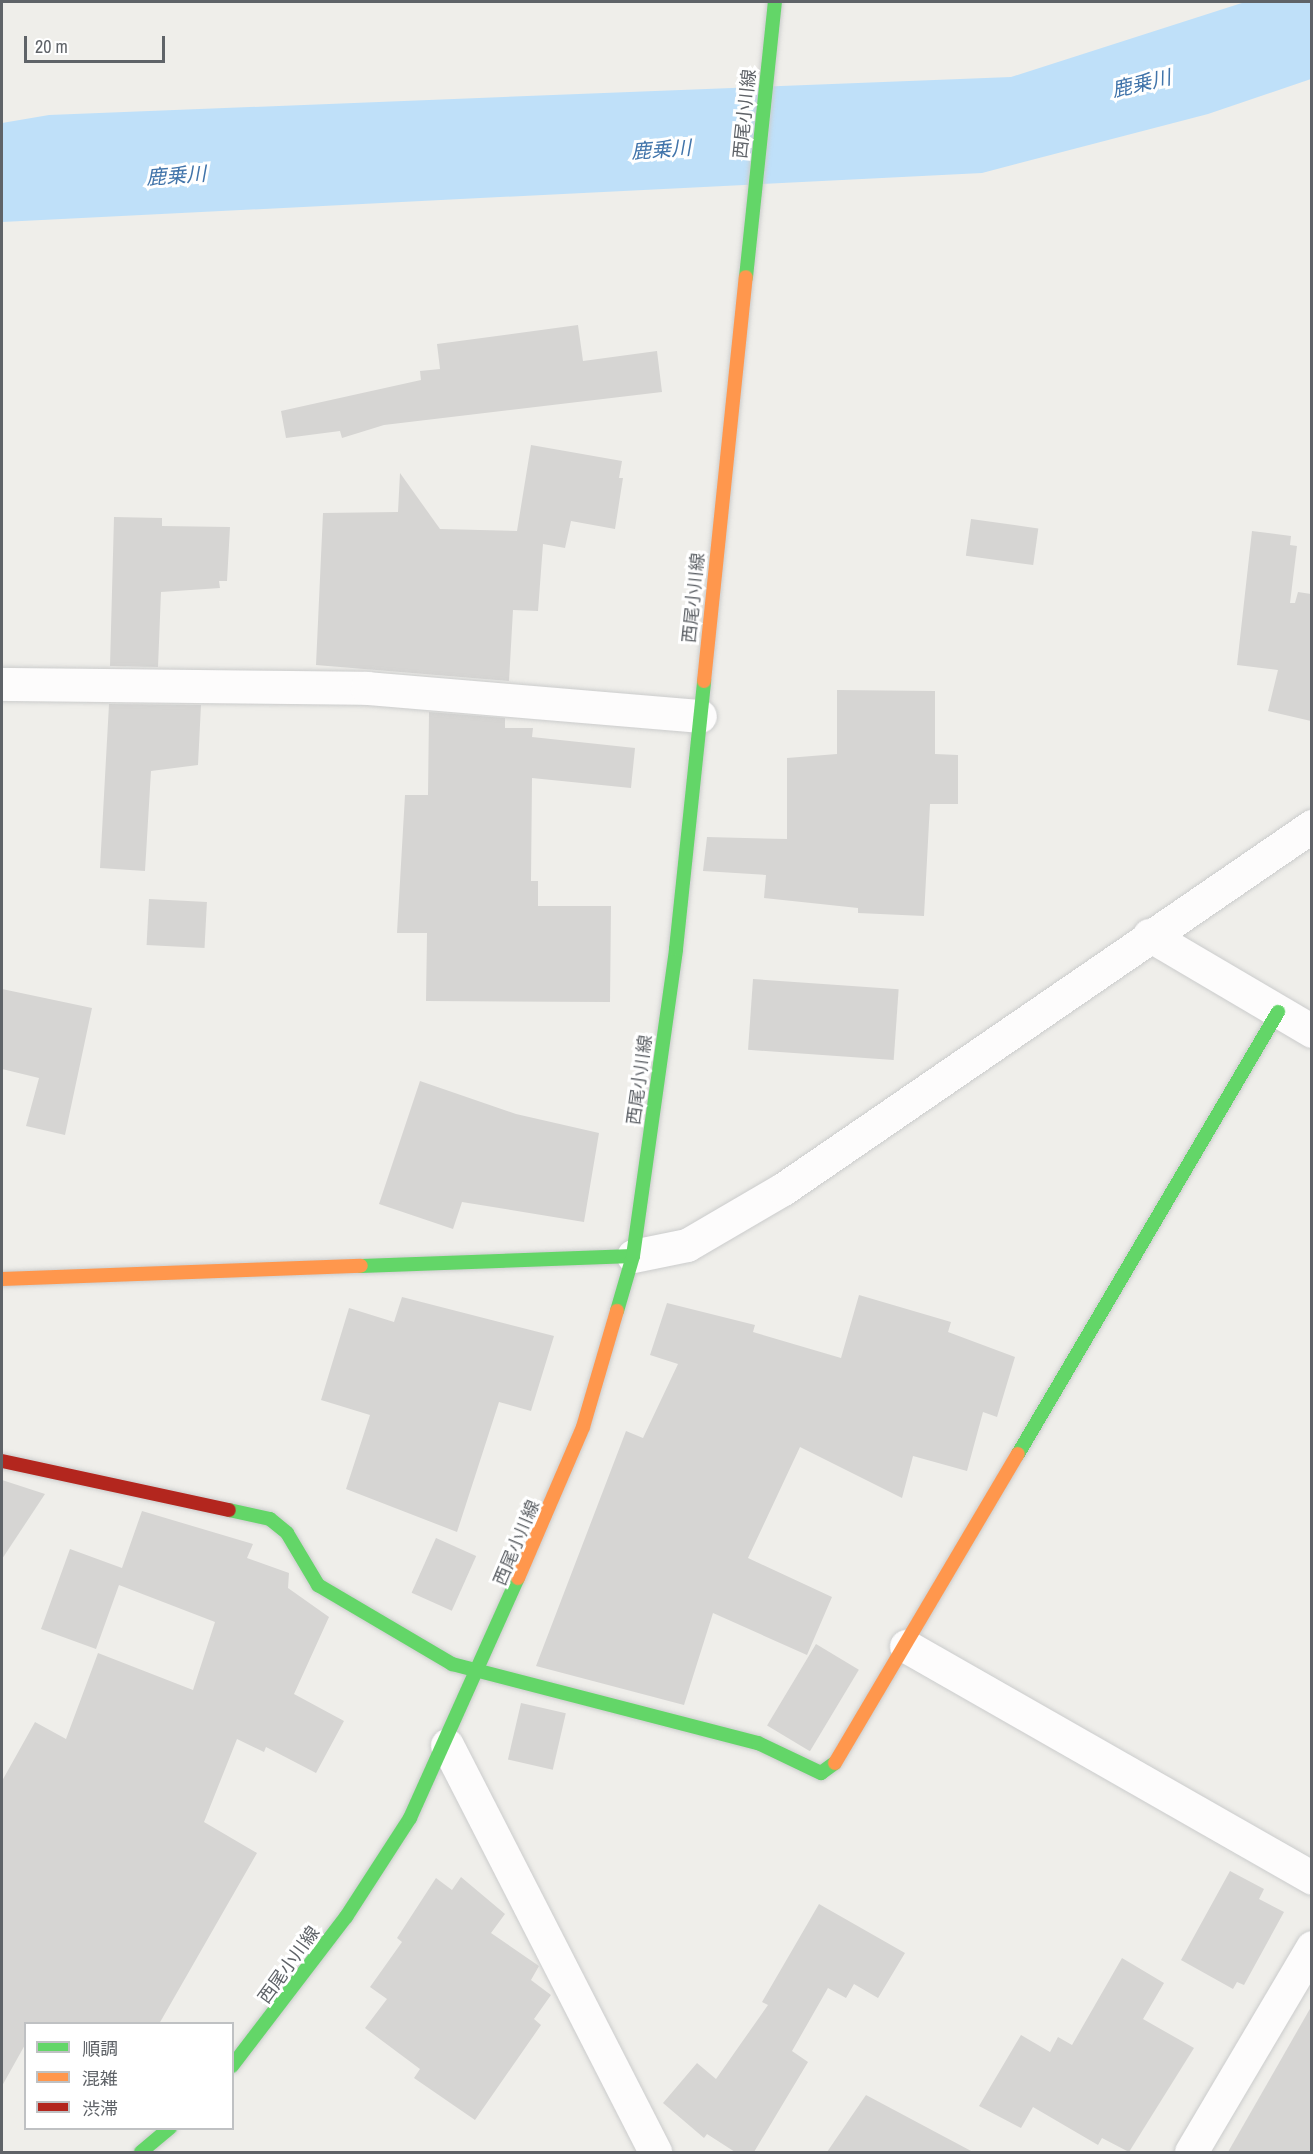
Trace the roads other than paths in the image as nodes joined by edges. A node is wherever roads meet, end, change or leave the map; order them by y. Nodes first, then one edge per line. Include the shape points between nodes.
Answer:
1 (775, 2) edge
2 (2, 684) edge
3 (700, 716) junction
4 (1311, 826) edge
5 (1149, 935) junction
6 (1278, 1012) junction
7 (1311, 1031) edge
8 (633, 1256) junction
9 (2, 1279) edge
10 (2, 1461) edge
11 (906, 1646) junction
12 (479, 1675) junction
13 (447, 1745) junction
14 (1311, 1878) edge
15 (1311, 1947) edge
16 (234, 2063) edge
17 (168, 2130) edge
18 (141, 2152) edge
19 (655, 2152) edge
20 (1191, 2152) edge

1 - 3 street, 西尾小川線
2 - 3 street via 367,688
3 - 8 street, 西尾小川線 via 676,949
4 - 5 street
5 - 6 street
5 - 8 street via 783,1189 687,1245
6 - 7 street
6 - 11 street
8 - 9 street
8 - 12 street, 西尾小川線 via 583,1427
10 - 12 street via 270,1519 287,1533 318,1585 342,1604
11 - 12 street via 831,1770 821,1773 758,1743
11 - 14 street
12 - 13 street, 西尾小川線
13 - 16 street, 西尾小川線 via 410,1818 346,1917
13 - 19 street
15 - 20 street
17 - 18 street

